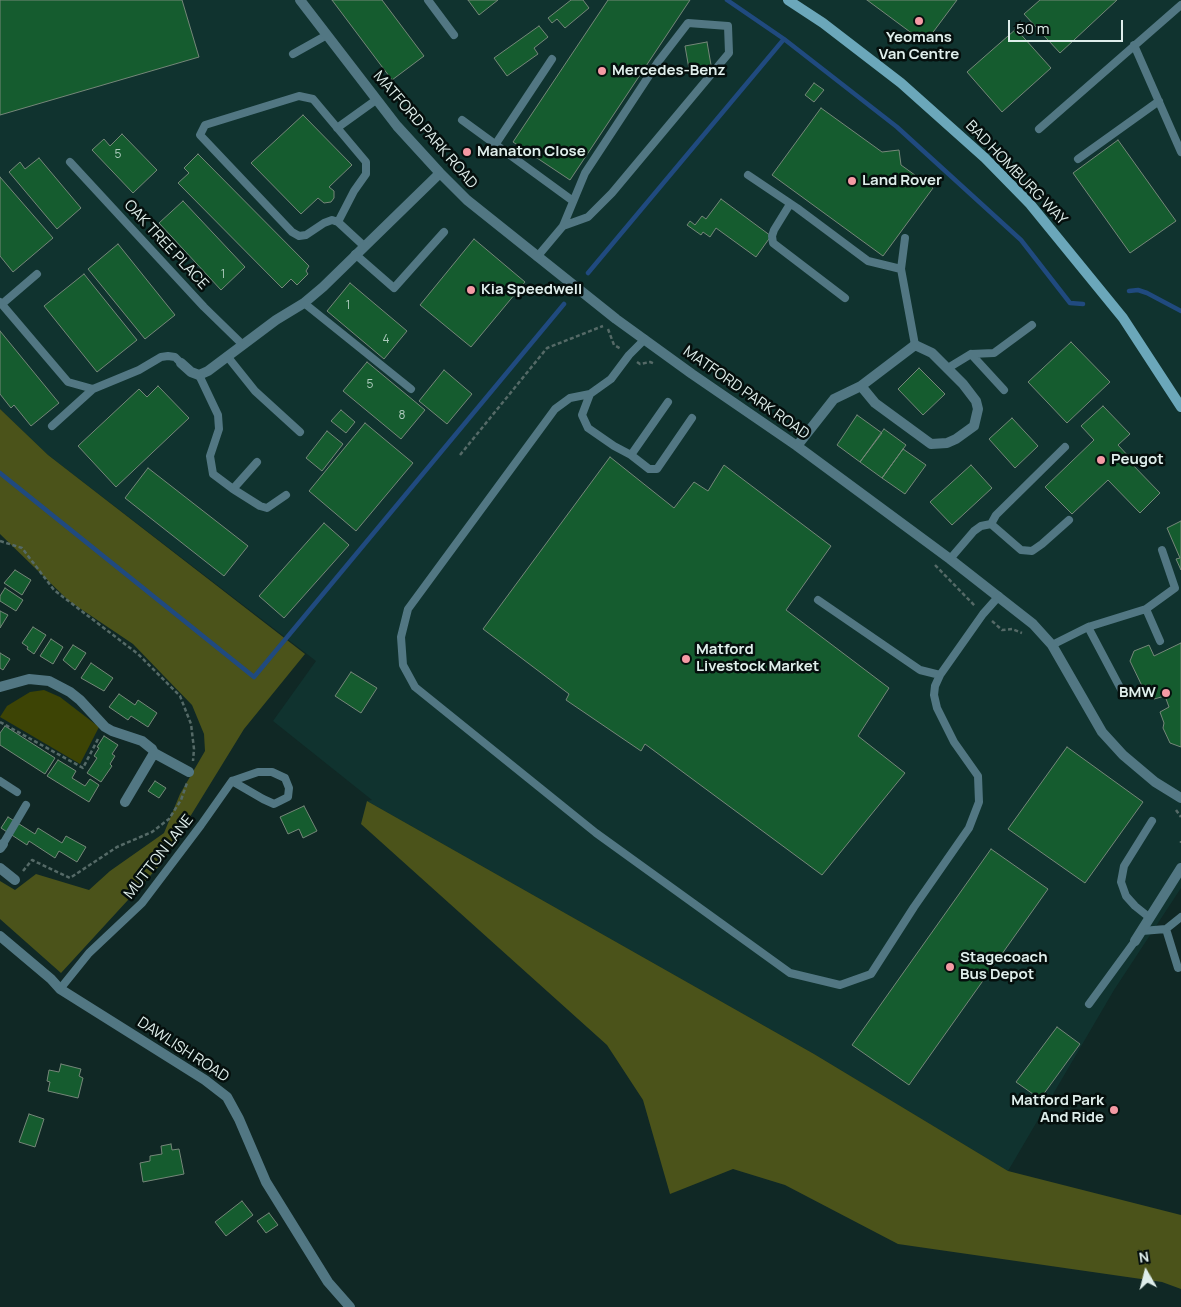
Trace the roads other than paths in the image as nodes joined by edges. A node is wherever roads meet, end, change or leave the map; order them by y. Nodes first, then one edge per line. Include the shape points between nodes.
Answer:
1 (300, 0) edge
2 (428, 0) edge
3 (788, 0) edge
4 (1176, 0) edge
5 (1181, 5) edge
6 (326, 35) junction
7 (454, 35) dead end
8 (1134, 45) junction
9 (293, 54) dead end
10 (552, 59) dead end
11 (376, 100) junction
12 (1159, 101) junction
13 (462, 120) dead end
14 (337, 128) junction
15 (1038, 129) dead end
16 (495, 144) junction
17 (1181, 152) edge
18 (1078, 159) dead end
19 (70, 162) dead end
20 (440, 173) junction
21 (748, 175) dead end
22 (573, 201) junction
23 (790, 204) junction
24 (338, 222) junction
25 (563, 226) junction
26 (444, 232) dead end
27 (905, 238) dead end
28 (364, 246) junction
29 (355, 254) junction
30 (537, 257) junction
31 (901, 270) junction
32 (36, 274) dead end
33 (845, 298) dead end
34 (1, 303) edge
35 (304, 303) junction
36 (1032, 325) dead end
37 (645, 339) junction
38 (243, 345) junction
39 (915, 345) junction
40 (971, 354) junction
41 (227, 356) junction
42 (181, 363) joint
43 (948, 368) junction
44 (199, 375) junction
45 (860, 386) junction
46 (93, 389) junction
47 (411, 389) dead end
48 (1004, 390) dead end
49 (590, 394) junction
50 (668, 402) dead end
51 (1181, 407) edge
52 (692, 418) dead end
53 (52, 426) dead end
54 (300, 432) dead end
55 (796, 446) junction
56 (1065, 447) dead end
57 (630, 455) junction
58 (257, 462) dead end
59 (233, 489) junction
60 (286, 495) dead end
61 (1069, 520) dead end
62 (991, 524) junction
63 (1162, 550) dead end
64 (950, 559) junction
65 (999, 596) junction
66 (818, 600) dead end
67 (1146, 609) junction
68 (1088, 627) junction
69 (1160, 642) dead end
70 (1052, 645) junction
71 (940, 675) junction
72 (0, 687) edge
73 (1124, 695) dead end
74 (154, 753) junction
75 (189, 772) road end
76 (0, 780) edge
77 (232, 780) junction
78 (17, 792) dead end
79 (1181, 798) edge
80 (126, 802) dead end
81 (26, 805) dead end
82 (1152, 821) dead end
83 (1, 846) edge
84 (0, 868) edge
85 (1181, 868) edge
86 (15, 880) road end
87 (1181, 917) edge
88 (1150, 918) junction
89 (1166, 929) junction
90 (1142, 931) junction
91 (0, 936) edge
92 (1135, 941) joint
93 (1178, 968) dead end
94 (60, 989) junction
95 (1089, 1004) dead end
96 (350, 1307) edge

1 - 6 street, MATFORD PARK ROAD
2 - 7 lane
3 - 51 main road, BAD HOMBURG WAY via 901,83 985,158 1023,197 1123,318
4 - 5 lane
5 - 8 lane
6 - 9 lane
6 - 11 street, MATFORD PARK ROAD
8 - 12 lane
8 - 15 lane
10 - 16 lane
11 - 14 lane
11 - 20 street, MATFORD PARK ROAD
12 - 17 lane
12 - 18 lane
13 - 16 lane
14 - 24 lane via 366,162 366,174
14 - 24 lane via 313,99 299,96 205,125 200,135 292,232 306,235 324,223
16 - 22 lane
19 - 38 lane, OAK TREE PLACE
20 - 28 street
20 - 30 street, MATFORD PARK ROAD via 467,200
21 - 23 lane
22 - 25 lane
22 - 25 lane via 590,166 658,62 688,23 728,26 729,53 612,193 588,216
23 - 31 lane via 868,261
23 - 33 lane via 774,230 773,244
24 - 28 lane
25 - 30 lane
26 - 29 lane via 394,288
27 - 31 lane
28 - 29 street
29 - 35 street
30 - 37 street, MATFORD PARK ROAD
31 - 39 lane
32 - 34 lane
34 - 46 lane via 68,382
35 - 38 street
35 - 47 lane
36 - 40 lane via 994,353
37 - 49 lane via 611,379
37 - 55 street, MATFORD PARK ROAD
38 - 41 street
39 - 43 street via 932,353
39 - 45 street
40 - 43 lane
40 - 48 lane
41 - 44 street
41 - 54 lane via 254,391
42 - 44 street
42 - 46 lane via 175,357 160,357
43 - 45 street via 976,401 978,409 974,426 947,444 931,444 875,403
44 - 59 lane via 218,415 219,429 210,456 213,474
45 - 55 street via 834,400
46 - 53 lane
49 - 57 lane via 582,415 588,428
49 - 71 lane via 570,398 554,409 408,609 401,637 403,665 415,687 588,827 790,973 840,985 871,974 969,828 980,802 978,776 954,742 937,708 934,695
50 - 57 lane
52 - 57 lane via 657,469 649,470
55 - 64 street, MATFORD PARK ROAD
56 - 62 lane via 996,515
58 - 59 lane
59 - 60 lane via 268,508
61 - 62 lane via 1032,551 1021,550
62 - 64 lane via 974,531
63 - 67 lane via 1175,588
64 - 65 street, MATFORD PARK ROAD
65 - 70 street, MATFORD PARK ROAD via 1033,624
65 - 71 lane
66 - 71 lane via 920,670
67 - 68 lane
67 - 69 lane
68 - 70 lane
68 - 73 lane
70 - 79 street, MATFORD PARK ROAD via 1086,706 1123,756
72 - 74 street via 28,679 49,681 80,700 105,727 142,741
74 - 75 street
74 - 80 street
76 - 78 lane
77 - 77 lane via 274,804 288,797 285,778 272,772 258,772
77 - 94 lane, MUTTON LANE via 142,903 89,953
81 - 83 lane
82 - 88 lane via 1124,866 1121,882 1126,896
84 - 86 street
85 - 88 street
87 - 89 lane
88 - 90 street
89 - 90 lane
89 - 93 lane
90 - 92 street
91 - 94 street, DAWLISH ROAD
92 - 95 lane
94 - 96 street, DAWLISH ROAD via 227,1097 240,1118 266,1182 328,1282

